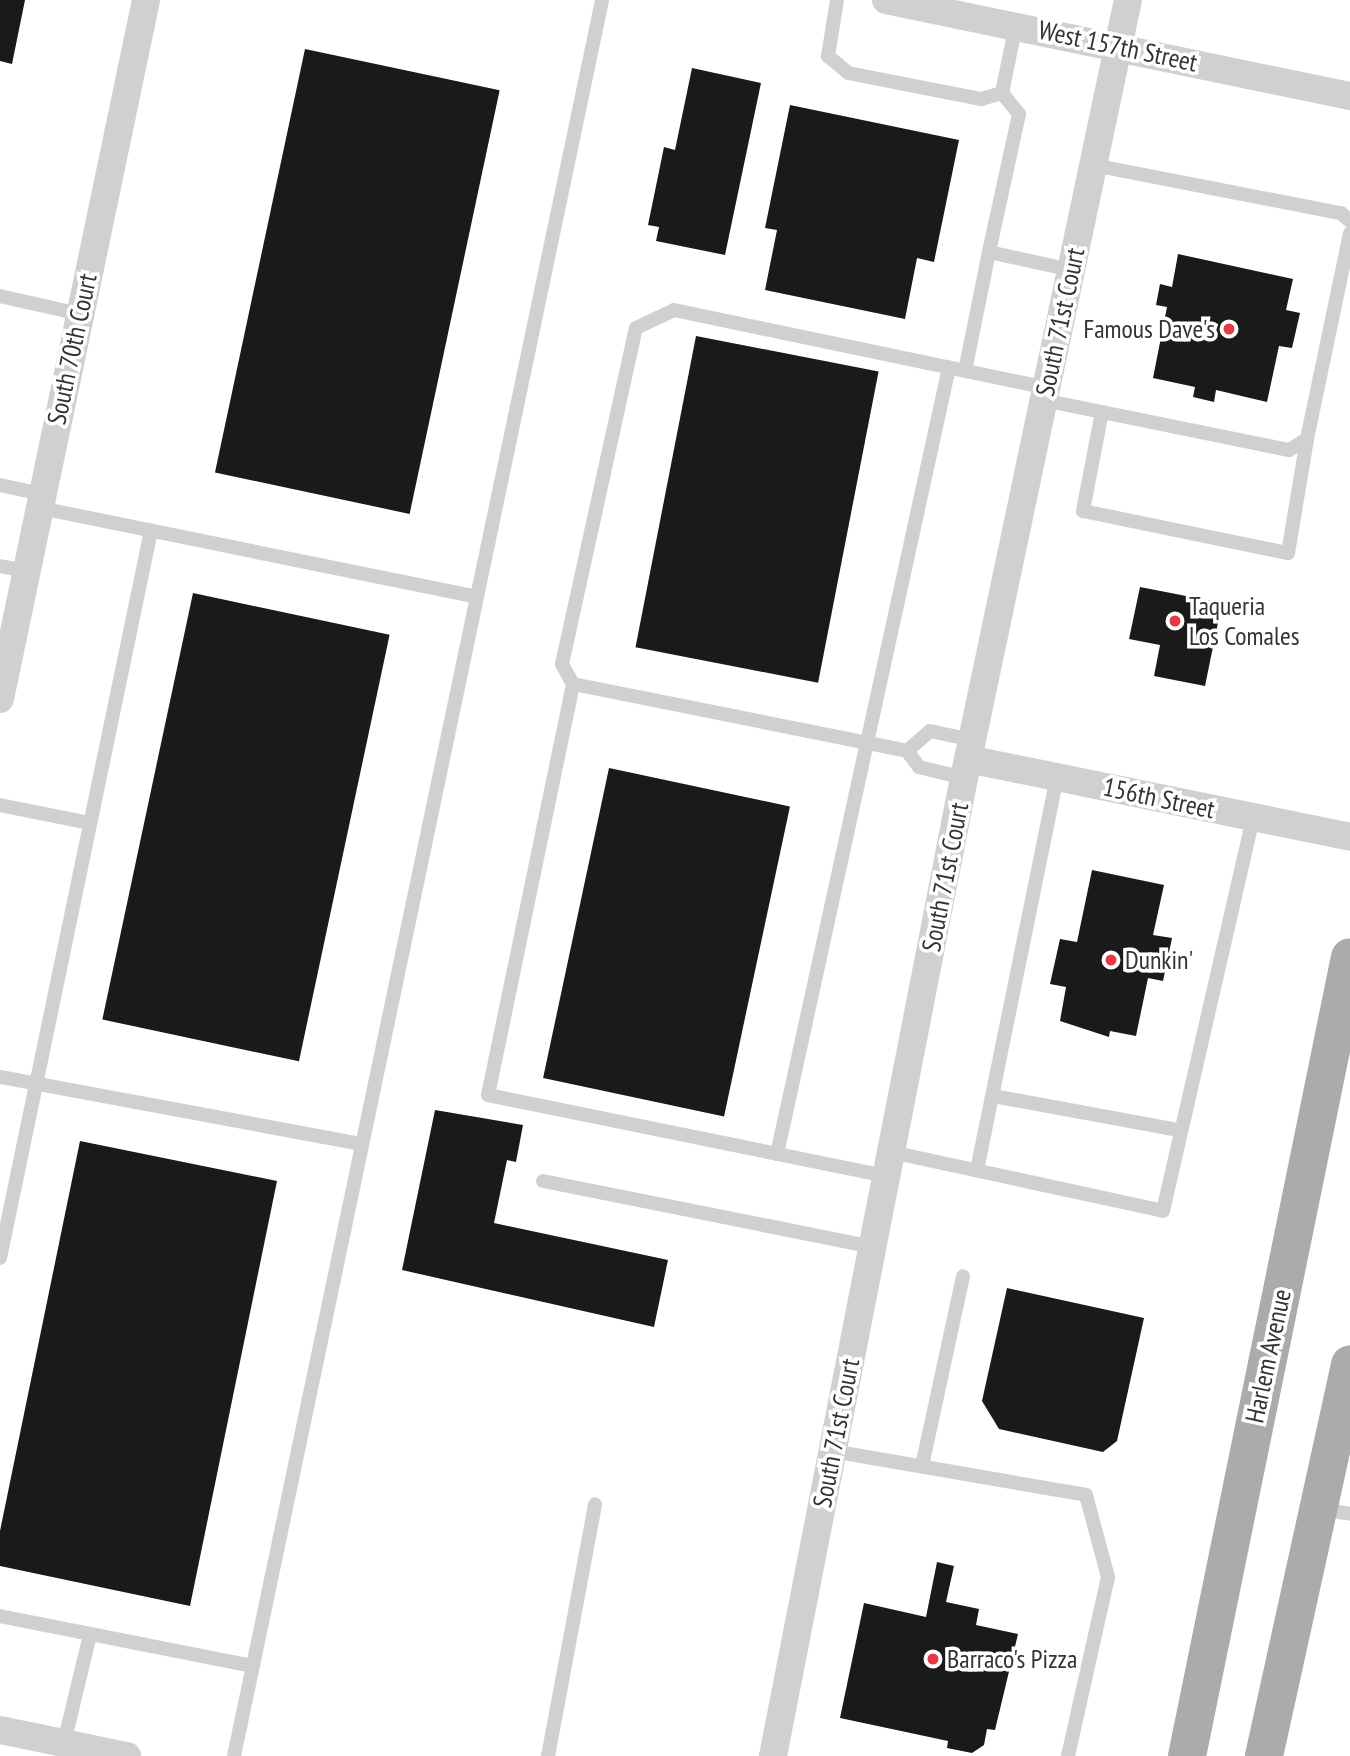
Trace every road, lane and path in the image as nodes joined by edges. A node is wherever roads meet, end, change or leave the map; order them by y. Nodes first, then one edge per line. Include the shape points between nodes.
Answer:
1 (146, 0) edge
2 (602, 0) edge
3 (837, 0) edge
4 (886, 0) edge
5 (1128, 0) edge
6 (1016, 24) junction
7 (1118, 44) junction
8 (1002, 93) junction
9 (1350, 96) edge
10 (1093, 165) junction
11 (1350, 221) edge
12 (1350, 233) edge
13 (989, 252) junction
14 (1071, 270) junction
15 (0, 296) edge
16 (80, 314) junction
17 (949, 368) junction
18 (965, 371) junction
19 (1045, 394) junction
20 (1102, 412) junction
21 (1307, 439) junction
22 (0, 485) edge
23 (41, 501) junction
24 (151, 531) junction
25 (13, 569) edge
26 (476, 597) junction
27 (573, 684) junction
28 (0, 699) edge
29 (868, 745) junction
30 (907, 751) junction
31 (968, 759) junction
32 (1057, 777) junction
33 (0, 806) edge
34 (1253, 817) junction
35 (90, 824) junction
36 (1350, 837) edge
37 (1350, 957) edge
38 (0, 1077) edge
39 (36, 1083) junction
40 (993, 1096) junction
41 (1179, 1130) junction
42 (362, 1144) junction
43 (777, 1154) junction
44 (889, 1164) junction
45 (977, 1170) junction
46 (543, 1181) dead end
47 (873, 1247) junction
48 (0, 1258) edge
49 (963, 1276) dead end
50 (1350, 1364) edge
51 (832, 1451) junction
52 (922, 1466) junction
53 (595, 1504) dead end
54 (1334, 1511) edge
55 (0, 1616) edge
56 (90, 1634) junction
57 (253, 1666) junction
58 (0, 1730) edge
59 (64, 1743) junction
60 (127, 1756) edge
61 (234, 1756) edge
62 (548, 1756) edge
63 (773, 1756) edge
64 (1068, 1756) edge
65 (1187, 1756) edge
66 (1264, 1756) edge

1 - 16 street, South 70th Court
2 - 26 lane
3 - 8 lane via 828,56 848,73 981,99
4 - 6 street, West 157th Street
5 - 7 street, South 71st Court
6 - 7 street, West 157th Street
6 - 8 lane
7 - 9 street, West 157th Street
7 - 10 street, South 71st Court
8 - 13 lane via 1019,114
10 - 11 lane via 1341,212
10 - 14 street, South 71st Court
12 - 21 lane
13 - 14 lane
13 - 18 lane
14 - 19 street, South 71st Court
15 - 16 lane
16 - 23 street, South 70th Court
17 - 18 lane
17 - 27 lane via 674,310 636,328 562,664
17 - 29 lane
18 - 19 lane
19 - 20 lane
19 - 31 street, South 71st Court
20 - 21 lane via 1289,450
20 - 21 lane via 1083,511 1288,553
22 - 23 lane
23 - 24 lane
23 - 25 street, South 70th Court
24 - 26 lane
24 - 35 lane
25 - 28 street, South 70th Court
26 - 42 lane
27 - 29 lane
27 - 43 lane via 488,1096
29 - 30 lane
29 - 43 lane
30 - 31 lane via 919,767
30 - 31 lane via 930,731
31 - 32 street, 156th Street
31 - 44 street, South 71st Court
32 - 34 street, 156th Street
32 - 40 lane
33 - 35 lane
34 - 36 street, 156th Street
34 - 41 lane
35 - 39 lane
37 - 65 main road, Harlem Avenue
38 - 39 lane
39 - 42 lane
39 - 48 lane
40 - 41 lane
40 - 45 lane
41 - 45 lane via 1163,1211
42 - 57 lane
43 - 44 lane
44 - 45 lane
44 - 47 street, South 71st Court
46 - 47 lane
47 - 51 street, South 71st Court
49 - 52 lane
50 - 54 main road
51 - 52 lane
51 - 63 street, South 71st Court
52 - 64 lane via 1086,1495 1108,1577
53 - 62 lane
54 - 66 main road
55 - 56 lane
56 - 57 lane
56 - 59 lane
57 - 61 lane
58 - 59 street
59 - 60 street

